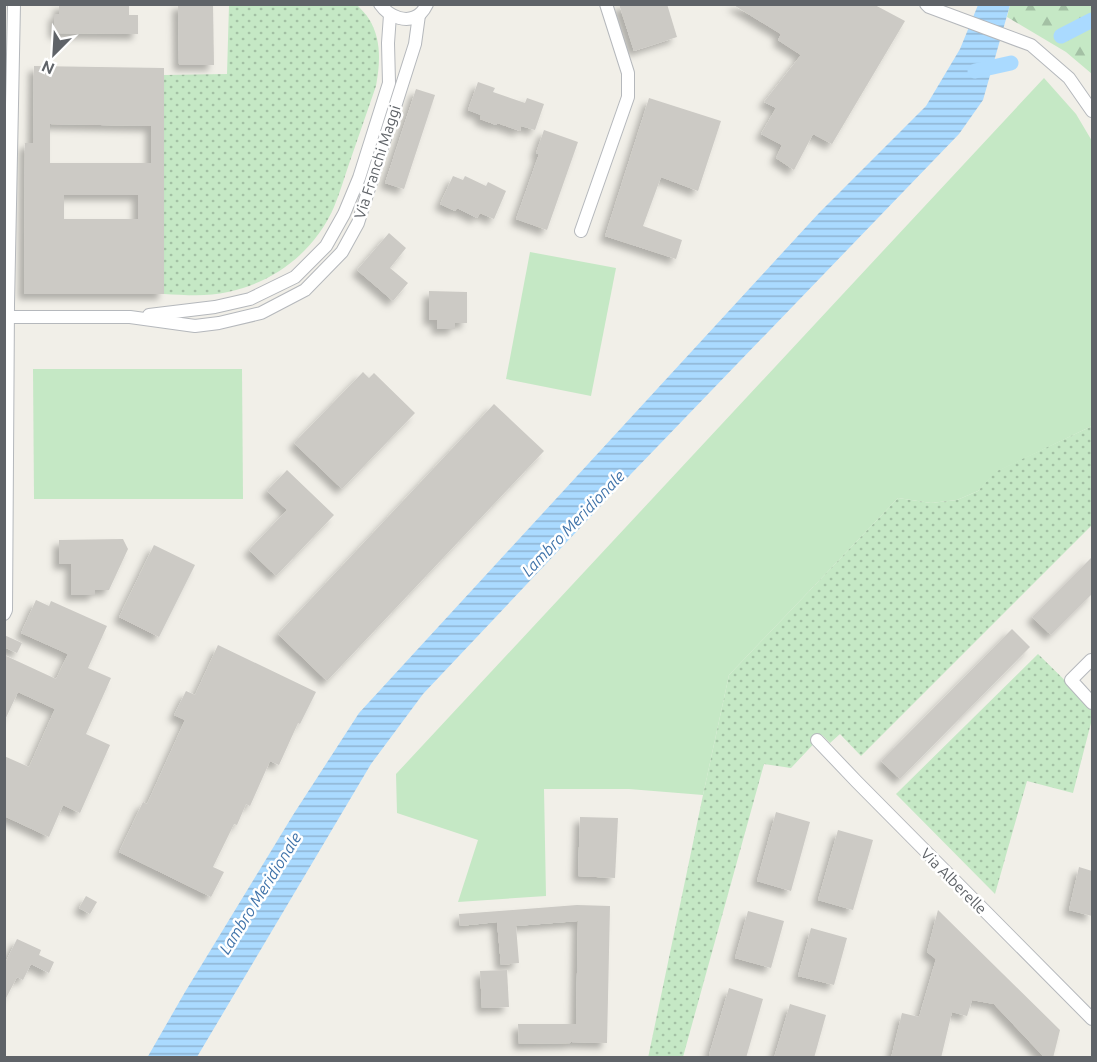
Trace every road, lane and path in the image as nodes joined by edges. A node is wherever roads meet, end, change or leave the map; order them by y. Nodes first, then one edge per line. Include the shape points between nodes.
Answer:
1 (14, 4) edge
2 (427, 4) edge
3 (606, 4) edge
4 (927, 6) edge
5 (382, 8) edge
6 (419, 15) junction
7 (1092, 111) edge
8 (581, 231) dead end
9 (6, 316) edge
10 (130, 317) junction
11 (4, 614) edge
12 (1091, 660) dead end
13 (1092, 703) edge
14 (818, 740) dead end
15 (1092, 1019) edge

1 - 9 street
2 - 6 street
3 - 8 street via 628,73 629,91
4 - 7 street via 1031,45 1069,78
5 - 6 street via 405,20
5 - 10 street, Via Franchi Maggi via 389,83 359,178 326,246 295,277 250,299
6 - 10 street, Via Franchi Maggi via 415,44 358,223 342,252 305,290 261,313 195,326
9 - 10 street, Via Franchi Maggi
9 - 11 street
12 - 13 street via 1071,680
14 - 15 street, Via Alberelle

